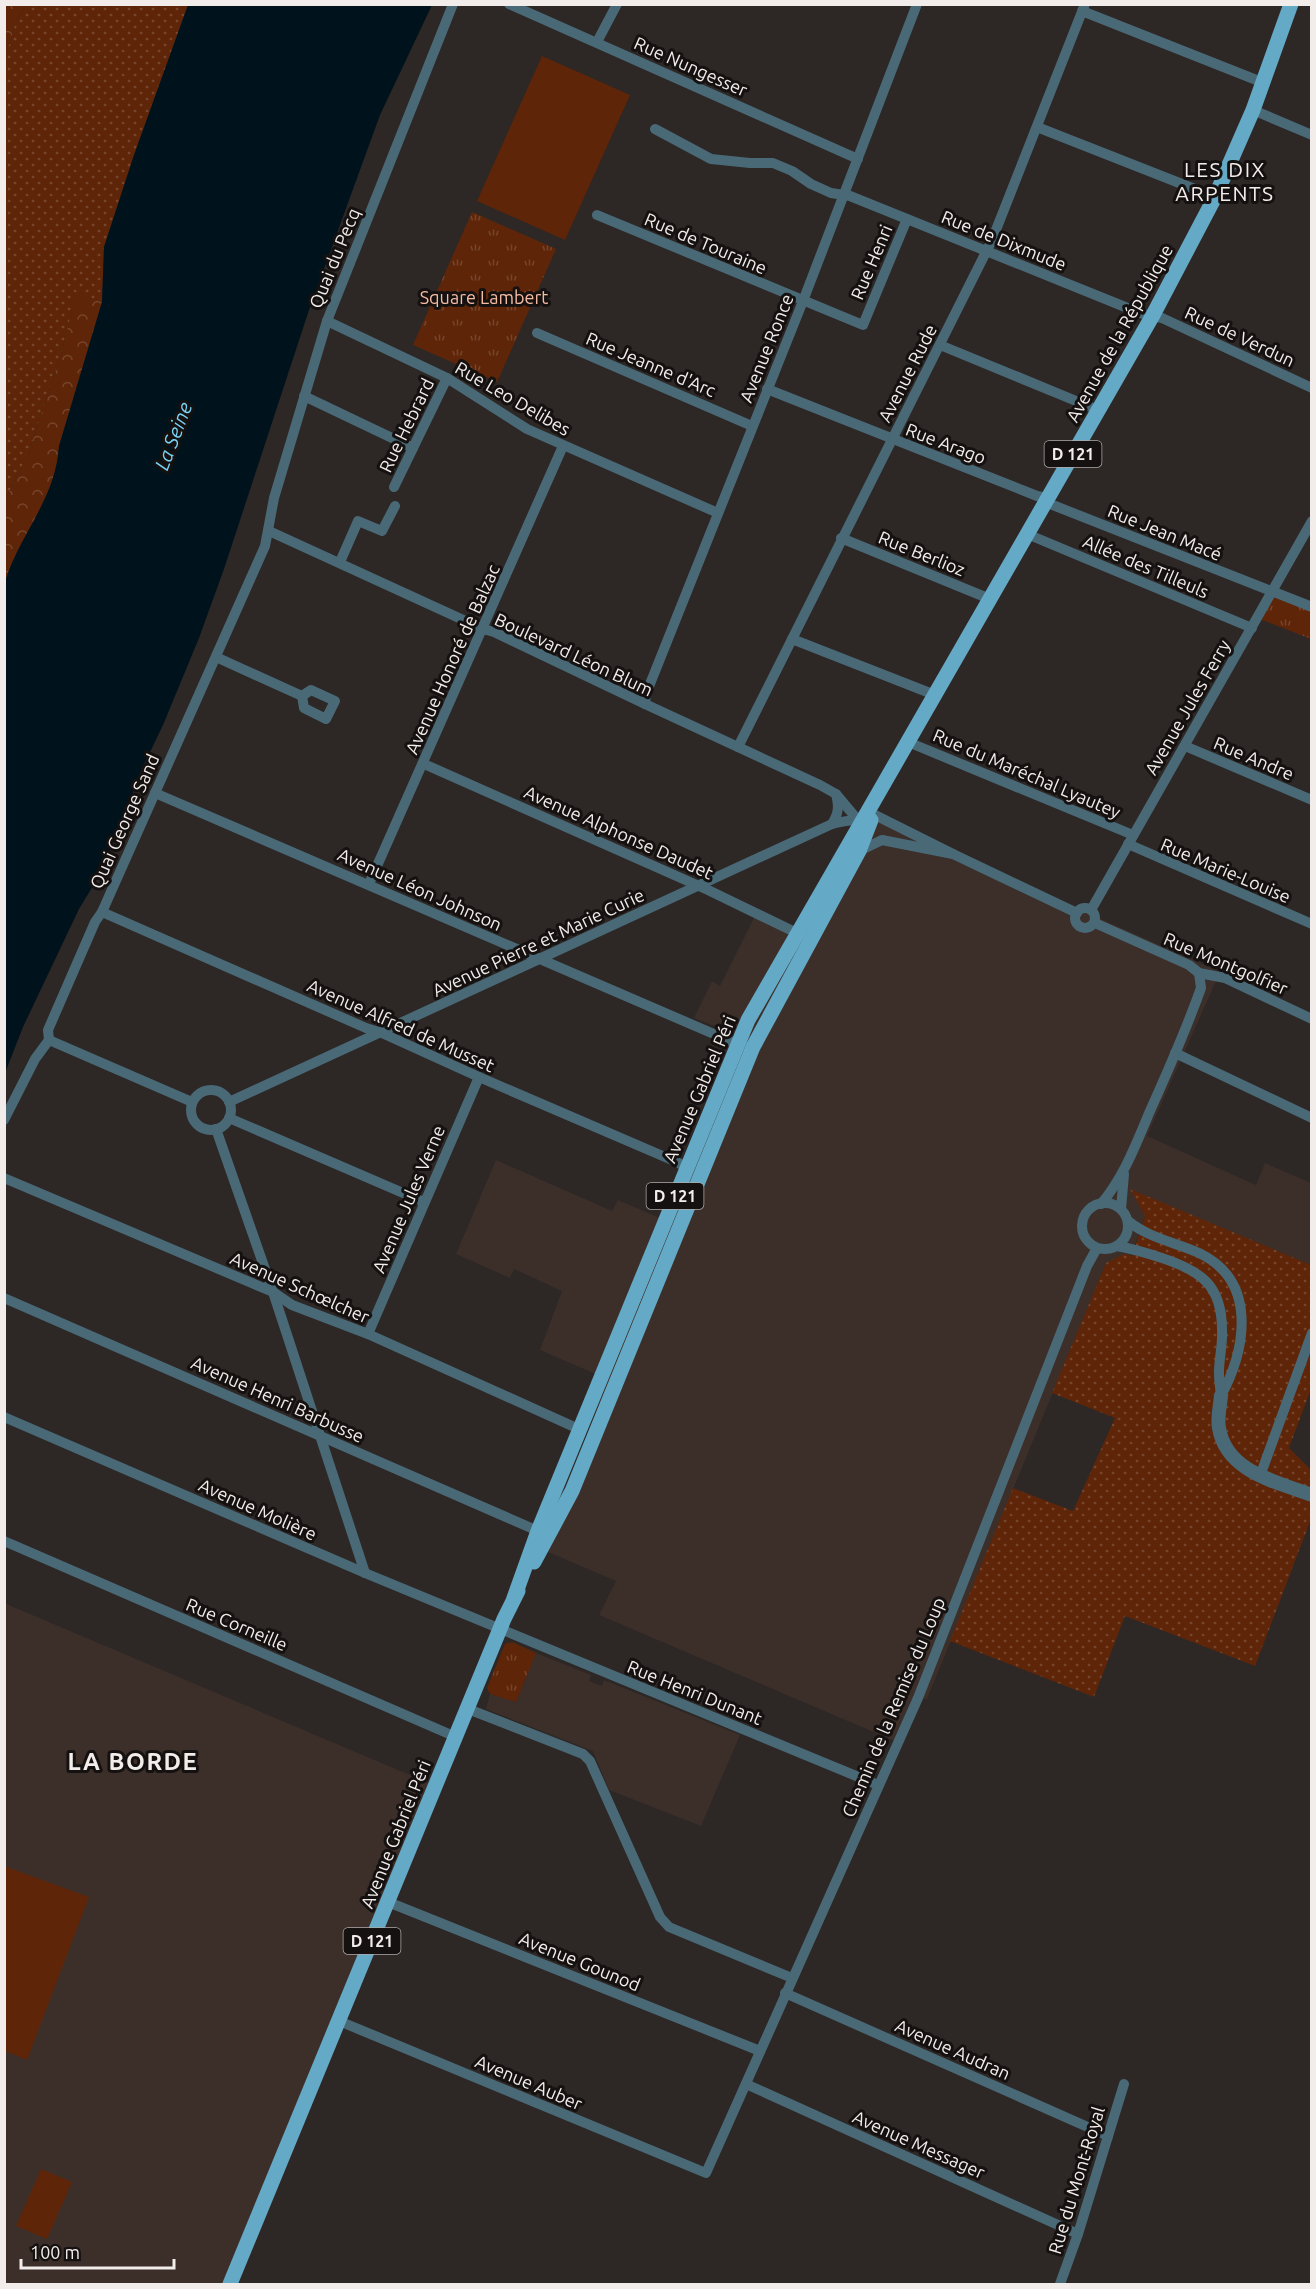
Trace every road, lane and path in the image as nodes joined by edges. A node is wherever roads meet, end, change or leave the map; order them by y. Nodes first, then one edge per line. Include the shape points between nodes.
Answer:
1 (453, 4) edge
2 (509, 4) edge
3 (617, 4) edge
4 (917, 4) edge
5 (1291, 4) edge
6 (1084, 8) edge
7 (597, 42) junction
8 (1264, 83) junction
9 (1253, 110) junction
10 (1037, 127) junction
11 (655, 129) dead end
12 (1311, 135) edge
13 (858, 159) junction
14 (844, 194) junction
15 (1215, 197) junction
16 (597, 215) dead end
17 (907, 219) junction
18 (987, 250) junction
19 (803, 301) junction
20 (1153, 315) junction
21 (327, 321) junction
22 (537, 333) dead end
23 (940, 345) junction
24 (447, 378) junction
25 (1311, 388) edge
26 (767, 389) junction
27 (304, 396) junction
28 (1098, 410) junction
29 (752, 426) junction
30 (891, 439) junction
31 (563, 447) junction
32 (413, 448) junction
33 (394, 487) dead end
34 (1047, 500) junction
35 (395, 506) dead end
36 (718, 513) junction
37 (1311, 521) edge
38 (269, 531) junction
39 (1027, 534) junction
40 (841, 538) junction
41 (340, 562) junction
42 (1272, 592) junction
43 (990, 598) junction
44 (1311, 608) edge
45 (1252, 627) junction
46 (483, 629) junction
47 (792, 639) junction
48 (216, 657) junction
49 (935, 695) junction
50 (302, 696) dead end
51 (645, 704) junction
52 (908, 742) junction
53 (1185, 746) junction
54 (738, 747) junction
55 (424, 764) junction
56 (155, 793) junction
57 (836, 794) junction
58 (1311, 800) edge
59 (865, 815) junction
60 (832, 824) junction
61 (1130, 840) junction
62 (859, 851) junction
63 (952, 854) junction
64 (369, 884) junction
65 (697, 885) junction
66 (1091, 910) junction
67 (102, 912) junction
68 (1077, 913) junction
69 (1095, 923) junction
70 (1311, 924) edge
71 (798, 934) junction
72 (540, 959) junction
73 (1199, 973) junction
74 (1311, 1019) edge
75 (382, 1033) junction
76 (49, 1040) junction
77 (737, 1044) junction
78 (1175, 1053) junction
79 (478, 1077) junction
80 (192, 1102) junction
81 (229, 1102) junction
82 (229, 1118) junction
83 (1311, 1118) edge
84 (4, 1120) edge
85 (216, 1129) junction
86 (687, 1169) junction
87 (1124, 1171) junction
88 (4, 1178) edge
89 (424, 1202) junction
90 (1101, 1204) junction
91 (1120, 1209) junction
92 (1128, 1221) junction
93 (1117, 1246) junction
94 (1097, 1248) junction
95 (273, 1292) junction
96 (4, 1298) edge
97 (1311, 1333) edge
98 (368, 1334) junction
99 (1221, 1396) junction
100 (4, 1417) edge
101 (580, 1431) junction
102 (319, 1435) junction
103 (1260, 1476) junction
104 (1311, 1496) edge
105 (538, 1531) junction
106 (4, 1541) edge
107 (365, 1573) junction
108 (514, 1598) junction
109 (500, 1630) junction
110 (468, 1709) junction
111 (456, 1737) junction
112 (878, 1785) junction
113 (388, 1902) junction
114 (792, 1978) junction
115 (785, 1993) junction
116 (339, 2021) junction
117 (759, 2051) junction
118 (746, 2084) junction
119 (1124, 2084) dead end
120 (1108, 2136) junction
121 (706, 2173) joint
122 (1078, 2234) junction
123 (230, 2284) edge
124 (1060, 2284) edge

1 - 21 street, Quai du Pecq
2 - 7 street, Rue Nungesser
3 - 7 street
4 - 13 street, Avenue Ronce
5 - 8 main road, Avenue de la République / D 121
6 - 8 street
6 - 10 street, Avenue Rude
7 - 13 street, Rue Nungesser
8 - 9 main road, Avenue de la République / D 121
9 - 12 street
9 - 15 main road, Avenue de la République / D 121
10 - 15 street
10 - 18 street, Avenue Rude
11 - 14 street, Rue de Dixmude via 711,159 773,163 831,193
13 - 14 street, Avenue Ronce
14 - 17 street, Rue de Dixmude
14 - 19 street, Avenue Ronce
15 - 20 main road, Avenue de la République / D 121
16 - 19 street, Rue de Touraine
17 - 18 street, Rue de Dixmude
17 - 19 street, Rue Henri via 863,325
18 - 20 street, Rue de Dixmude
18 - 23 street, Avenue Rude
19 - 26 street, Avenue Ronce
20 - 25 street, Rue de Verdun
20 - 28 main road, Avenue de la République / D 121
21 - 24 street, Rue Leo Delibes
21 - 27 street, Quai du Pecq
22 - 29 street, Rue Jeanne d'Arc
23 - 28 street
23 - 30 street, Avenue Rude
24 - 31 street, Rue Leo Delibes
24 - 32 street, Rue Hebrard
26 - 29 street, Avenue Ronce
26 - 30 street, Rue Arago
27 - 32 street
27 - 38 street, Quai du Pecq via 274,498
28 - 34 main road, Avenue de la République / D 121
29 - 36 street, Avenue Ronce
30 - 34 street, Rue Arago
30 - 40 street, Avenue Rude
31 - 36 street, Rue Leo Delibes
31 - 46 street, Avenue Honoré de Balzac
32 - 33 street, Rue Hebrard
34 - 39 main road, Avenue de la République / D 121
34 - 42 street, Rue Jean Macé
35 - 41 street via 382,531 358,521
36 - 51 street, Avenue Ronce
37 - 42 street, Avenue Jules Ferry
38 - 41 street, Boulevard Léon Blum
38 - 48 street, Quai George Sand
39 - 43 main road, Avenue de la République / D 121
39 - 45 street, Allée des Tilleuls
40 - 43 street, Rue Berlioz
40 - 47 street, Avenue Rude
41 - 46 street, Boulevard Léon Blum
42 - 44 street, Rue Jean Macé
42 - 45 street, Avenue Jules Ferry
43 - 49 main road, Avenue de la République / D 121
45 - 53 street, Avenue Jules Ferry
46 - 51 street, Boulevard Léon Blum
46 - 55 street, Avenue Honoré de Balzac
47 - 49 street
47 - 54 street, Avenue Rude
48 - 50 street
48 - 56 street, Quai George Sand
49 - 52 main road, Avenue de la République / D 121
51 - 54 street, Boulevard Léon Blum
52 - 59 main road, Avenue de la République / D 121
52 - 61 street, Rue du Maréchal Lyautey
53 - 58 street, Rue Andre
53 - 61 street, Avenue Jules Ferry
54 - 57 street, Boulevard Léon Blum
55 - 64 street, Avenue Honoré de Balzac
55 - 65 street, Avenue Alphonse Daudet
56 - 64 street, Avenue Léon Johnson
56 - 67 street, Quai George Sand
57 - 59 street, Boulevard Léon Blum
57 - 60 street via 839,804
59 - 60 street, Avenue Pierre et Marie Curie
59 - 62 main road, Avenue Gabriel Péri / D 121
59 - 63 street, Rue Montgolfier
59 - 71 main road, Avenue Gabriel Péri / D 121
60 - 65 street, Avenue Pierre et Marie Curie
61 - 66 street, Avenue Jules Ferry
61 - 70 street, Rue Marie-Louise
62 - 63 street, Rue Montgolfier via 882,840
62 - 108 main road, Avenue Gabriel Péri / D 121 via 753,1047 572,1491
63 - 68 street, Rue Montgolfier
64 - 72 street, Avenue Léon Johnson
65 - 71 street, Avenue Alphonse Daudet
65 - 72 street, Avenue Pierre et Marie Curie
66 - 68 street via 1085,908
66 - 69 street
67 - 75 street, Avenue Alfred de Musset
67 - 76 street, Quai George Sand via 48,1030
68 - 69 street, Rue Montgolfier via 1075,920 1081,927
69 - 73 street, Rue Montgolfier
71 - 77 main road, Avenue Gabriel Péri / D 121
72 - 75 street, Avenue Pierre et Marie Curie
72 - 77 street, Avenue Léon Johnson
73 - 74 street, Rue Montgolfier via 1225,978
73 - 78 street via 1201,988
75 - 79 street, Avenue Alfred de Musset
75 - 81 street, Avenue Pierre et Marie Curie
76 - 80 street
76 - 84 street, Quai George Sand
77 - 86 main road, Avenue Gabriel Péri / D 121
78 - 83 street
78 - 87 street
79 - 86 street, Avenue Alfred de Musset
79 - 89 street, Avenue Jules Verne
80 - 81 street via 202,1092 212,1090 221,1092
80 - 85 street via 195,1122 202,1128
81 - 82 street
82 - 85 street
82 - 89 street
85 - 95 street
86 - 101 main road, Avenue Gabriel Péri / D 121
87 - 90 street
87 - 91 street
88 - 95 street, Avenue Schœlcher
89 - 98 street, Avenue Jules Verne
90 - 91 street
90 - 94 street via 1087,1212 1082,1224 1084,1236
91 - 92 street
92 - 93 street via 1127,1235
92 - 99 street via 1141,1231 1207,1258 1232,1283 1241,1309 1241,1339 1232,1376
93 - 94 street
93 - 99 street via 1187,1266 1209,1284 1222,1318
94 - 112 street, Chemin de la Remise du Loup via 918,1698
95 - 98 street, Avenue Schœlcher via 292,1305
95 - 102 street
96 - 102 street, Avenue Henri Barbusse
97 - 103 street
98 - 101 street, Avenue Schœlcher
99 - 103 street via 1219,1429 1226,1449 1240,1465
100 - 107 street, Avenue Molière
101 - 105 main road, Avenue Gabriel Péri / D 121
102 - 105 street, Avenue Henri Barbusse
102 - 107 street
103 - 104 street
105 - 108 main road, Avenue Gabriel Péri / D 121
106 - 111 street, Rue Corneille
107 - 109 street, Avenue Molière
108 - 109 main road, Avenue Gabriel Péri / D 121
109 - 110 main road, Avenue Gabriel Péri / D 121
109 - 112 street, Rue Henri Dunant
110 - 111 main road, Avenue Gabriel Péri / D 121
110 - 114 street via 584,1754 660,1917 669,1927
111 - 113 main road, Avenue Gabriel Péri / D 121
112 - 114 street, Chemin de la Remise du Loup
113 - 116 main road, Avenue Gabriel Péri / D 121
113 - 117 street, Avenue Gounod
114 - 115 street, Chemin de la Remise du Loup
115 - 117 street, Chemin de la Remise du Loup
115 - 120 street, Avenue Audran
116 - 121 street, Avenue Auber
116 - 123 main road, Avenue Gabriel Péri / D 121
117 - 118 street, Chemin de la Remise du Loup
118 - 121 street, Chemin de la Remise du Loup
118 - 122 street, Avenue Messager
119 - 120 street, Rue du Mont-Royal
120 - 122 street, Rue du Mont-Royal
122 - 124 street, Rue du Mont-Royal

